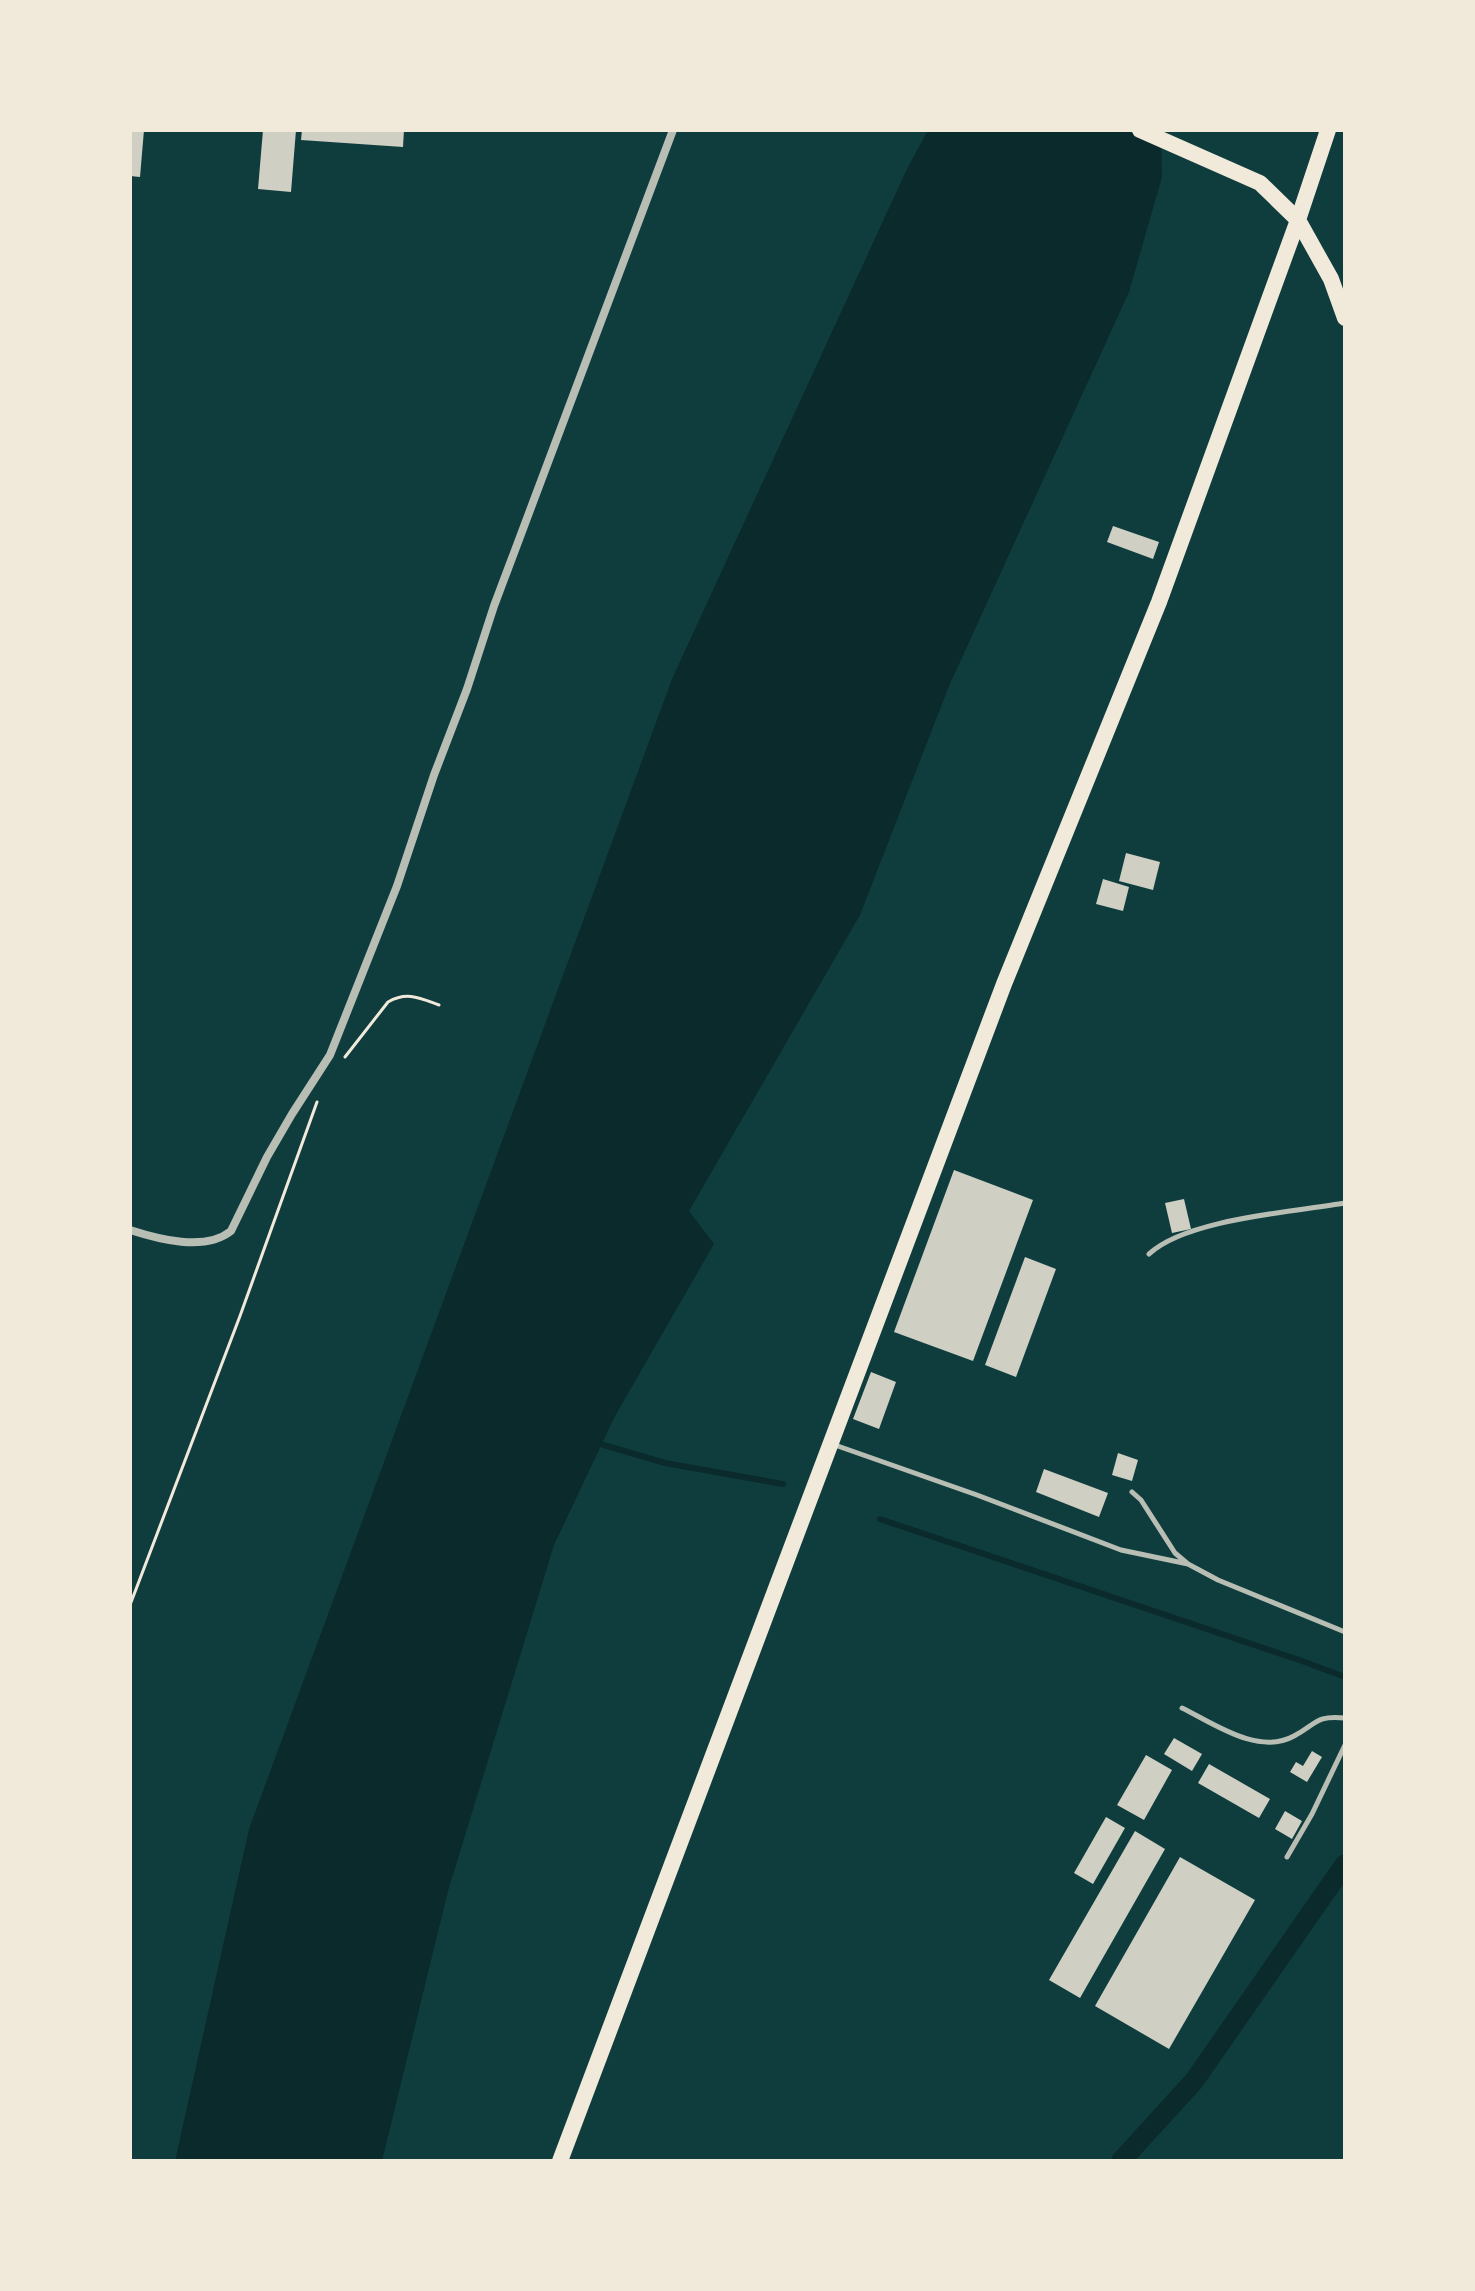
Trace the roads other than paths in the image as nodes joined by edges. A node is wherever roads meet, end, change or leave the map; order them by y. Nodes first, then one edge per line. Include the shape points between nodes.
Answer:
1 (673, 130) edge
2 (1140, 130) edge
3 (1328, 130) edge
4 (1298, 220) junction
5 (1345, 318) edge
6 (1345, 1203) edge
7 (130, 1230) edge
8 (1149, 1254) dead end
9 (831, 1444) junction
10 (1132, 1492) dead end
11 (1188, 1564) junction
12 (1345, 1632) edge
13 (1182, 1708) dead end
14 (1345, 1718) edge
15 (1345, 1745) edge
16 (1287, 1857) dead end
17 (560, 2161) edge

1 - 7 street via 494,606 397,886 330,1055 292,1114 231,1231 188,1241
2 - 4 main road via 1260,183
3 - 4 main road
4 - 5 main road via 1331,279
4 - 9 main road via 1159,602 1004,984
6 - 8 lane via 1198,1229
9 - 11 lane via 1121,1550
9 - 17 main road
10 - 11 lane
11 - 12 lane
13 - 14 lane via 1259,1741 1293,1737 1328,1716
15 - 16 lane

